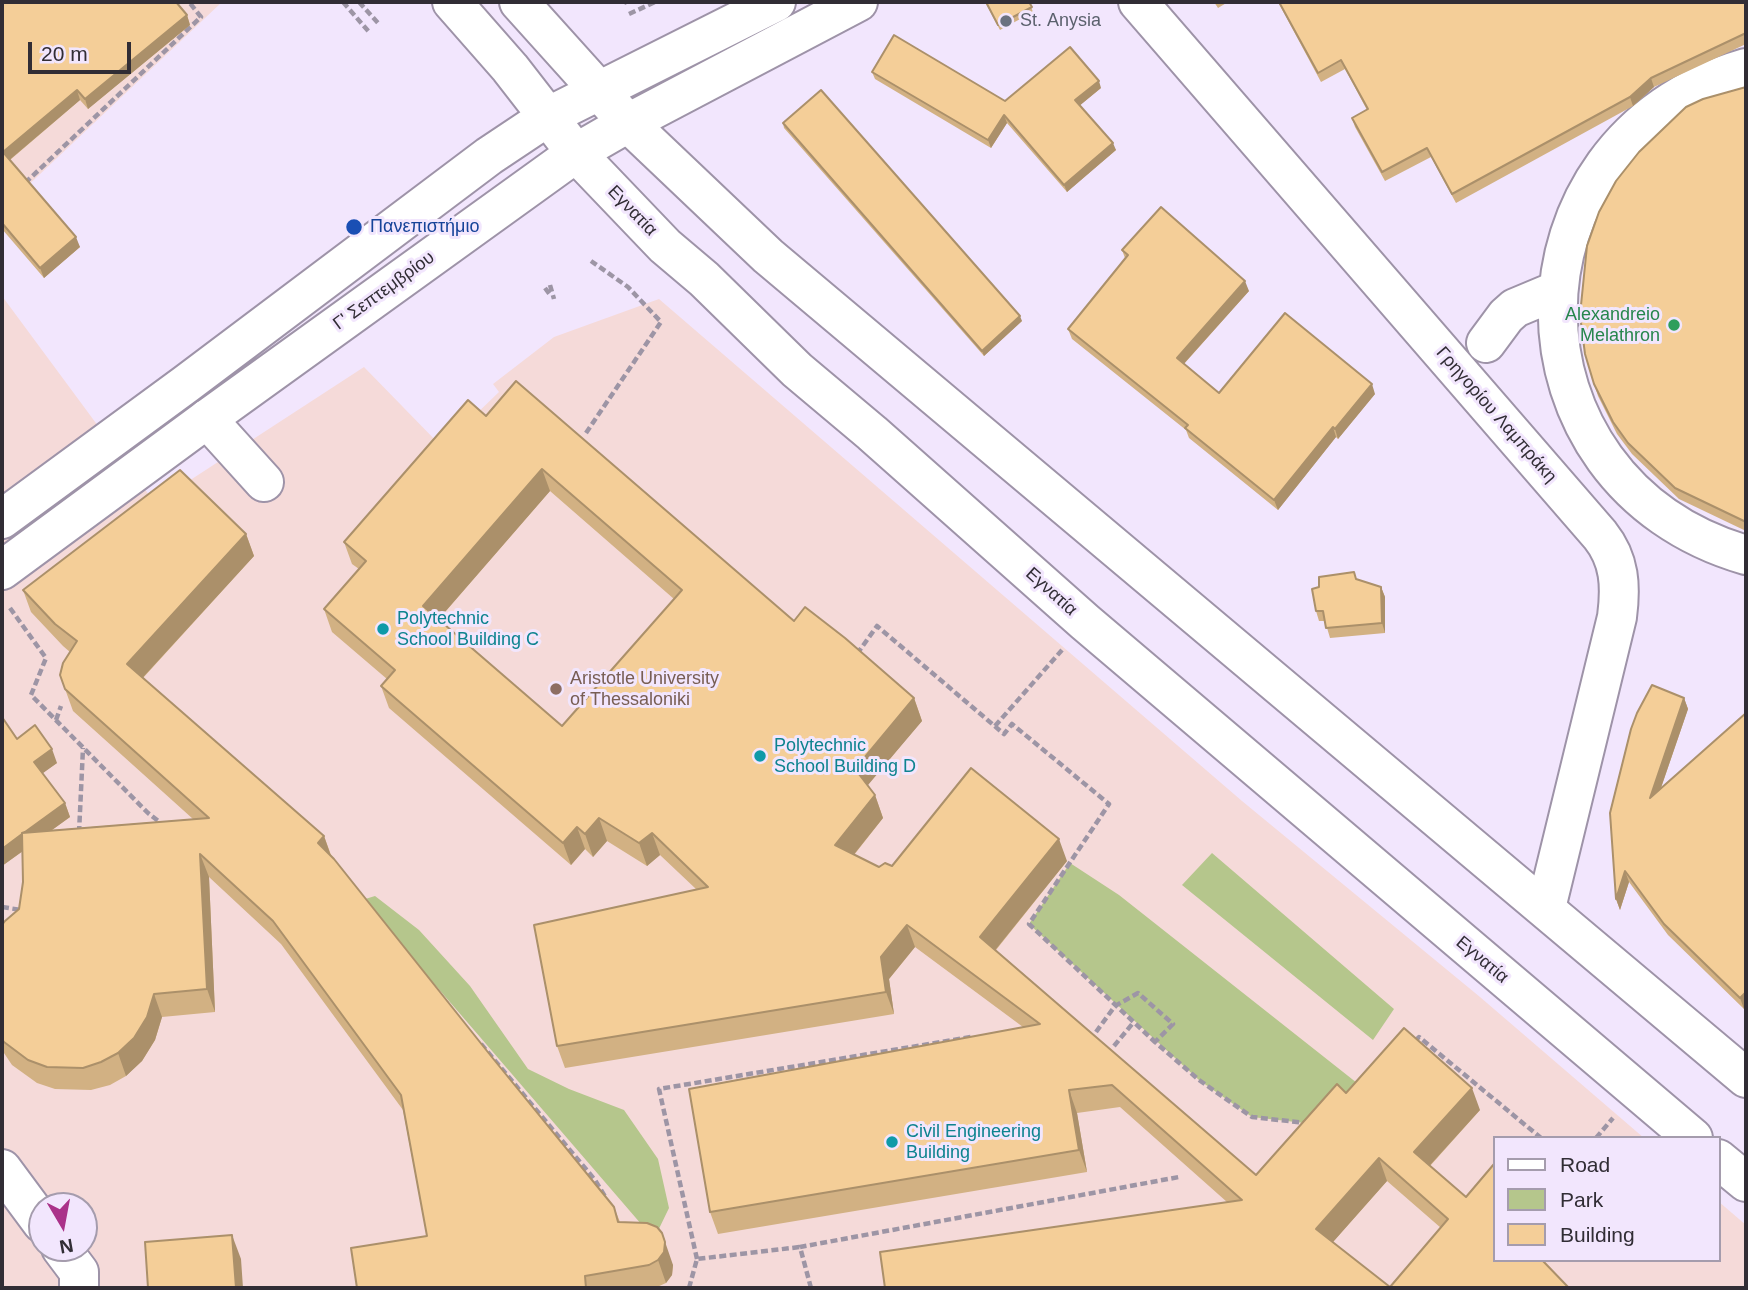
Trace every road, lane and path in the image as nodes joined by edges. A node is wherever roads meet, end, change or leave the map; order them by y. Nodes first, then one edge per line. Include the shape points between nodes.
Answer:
1 (189, 2) edge
2 (344, 2) edge
3 (359, 2) edge
4 (453, 2) edge
5 (519, 2) edge
6 (655, 2) edge
7 (776, 2) edge
8 (859, 2) edge
9 (1138, 2) edge
10 (629, 14) dead end
11 (377, 23) dead end
12 (369, 32) dead end
13 (1746, 68) edge
14 (598, 91) junction
15 (549, 116) junction
16 (628, 123) junction
17 (576, 153) junction
18 (21, 187) edge
19 (591, 261) dead end
20 (1558, 290) junction
21 (1486, 343) dead end
22 (207, 419) junction
23 (586, 432) dead end
24 (264, 482) dead end
25 (2, 519) edge
26 (1746, 555) edge
27 (2, 570) edge
28 (10, 608) dead end
29 (1085, 622) junction
30 (853, 660) edge
31 (61, 706) edge
32 (56, 720) junction
33 (995, 726) junction
34 (83, 748) junction
35 (168, 829) edge
36 (78, 843) edge
37 (23, 897) edge
38 (2, 907) edge
39 (1546, 908) junction
40 (1115, 1006) junction
41 (1133, 1023) junction
42 (1096, 1032) dead end
43 (982, 1035) edge
44 (480, 1042) edge
45 (1155, 1042) junction
46 (1114, 1046) dead end
47 (1409, 1046) edge
48 (1746, 1078) edge
49 (1313, 1124) edge
50 (1539, 1136) edge
51 (1691, 1136) edge
52 (1720, 1161) edge
53 (2, 1168) edge
54 (1179, 1177) edge
55 (1746, 1182) edge
56 (609, 1203) edge
57 (28, 1204) edge
58 (800, 1247) junction
59 (698, 1259) junction
60 (72, 1262) edge
61 (79, 1288) edge
62 (690, 1288) edge
63 (811, 1288) edge

1 - 18 path via 201,17
2 - 12 path
3 - 11 path
4 - 15 main road, Εγνατία
5 - 14 main road
6 - 10 path
7 - 14 main road
8 - 16 main road, Γ' Σεπτεμβρίου
9 - 39 main road, Γρηγορίου Λαμπράκη via 1611,551 1619,580 1617,617
13 - 20 main road via 1680,96 1619,146 1578,213
14 - 15 main road
14 - 16 main road
15 - 17 main road, Εγνατία
15 - 25 main road
16 - 17 main road, Γ' Σεπτεμβρίου
16 - 39 main road via 768,256
17 - 22 main road, Γ' Σεπτεμβρίου
17 - 29 main road, Εγνατία via 665,246 797,370
19 - 23 path via 628,287 661,322
20 - 21 main road via 1516,308
20 - 26 main road via 1558,334 1566,378 1583,422 1604,457 1633,491 1667,519 1705,541
22 - 24 main road
22 - 27 main road, Γ' Σεπτεμβρίου
28 - 32 path via 46,658 31,695
29 - 33 path
29 - 51 main road, Εγνατία
30 - 33 path via 877,626
31 - 32 path
32 - 34 path
33 - 40 path via 1004,734 1012,724 1109,804 1029,924
34 - 35 path
34 - 36 path
37 - 38 path via 21,910
39 - 48 main road
40 - 41 path
40 - 42 path
40 - 45 path via 1138,993 1173,1024
41 - 45 path
41 - 46 path
43 - 59 path via 659,1089
44 - 56 path
45 - 49 path via 1252,1117
47 - 50 path via 1419,1037
52 - 55 main road
53 - 57 main road
54 - 58 path
58 - 59 path
58 - 63 path
59 - 62 path
60 - 61 main road via 79,1272

